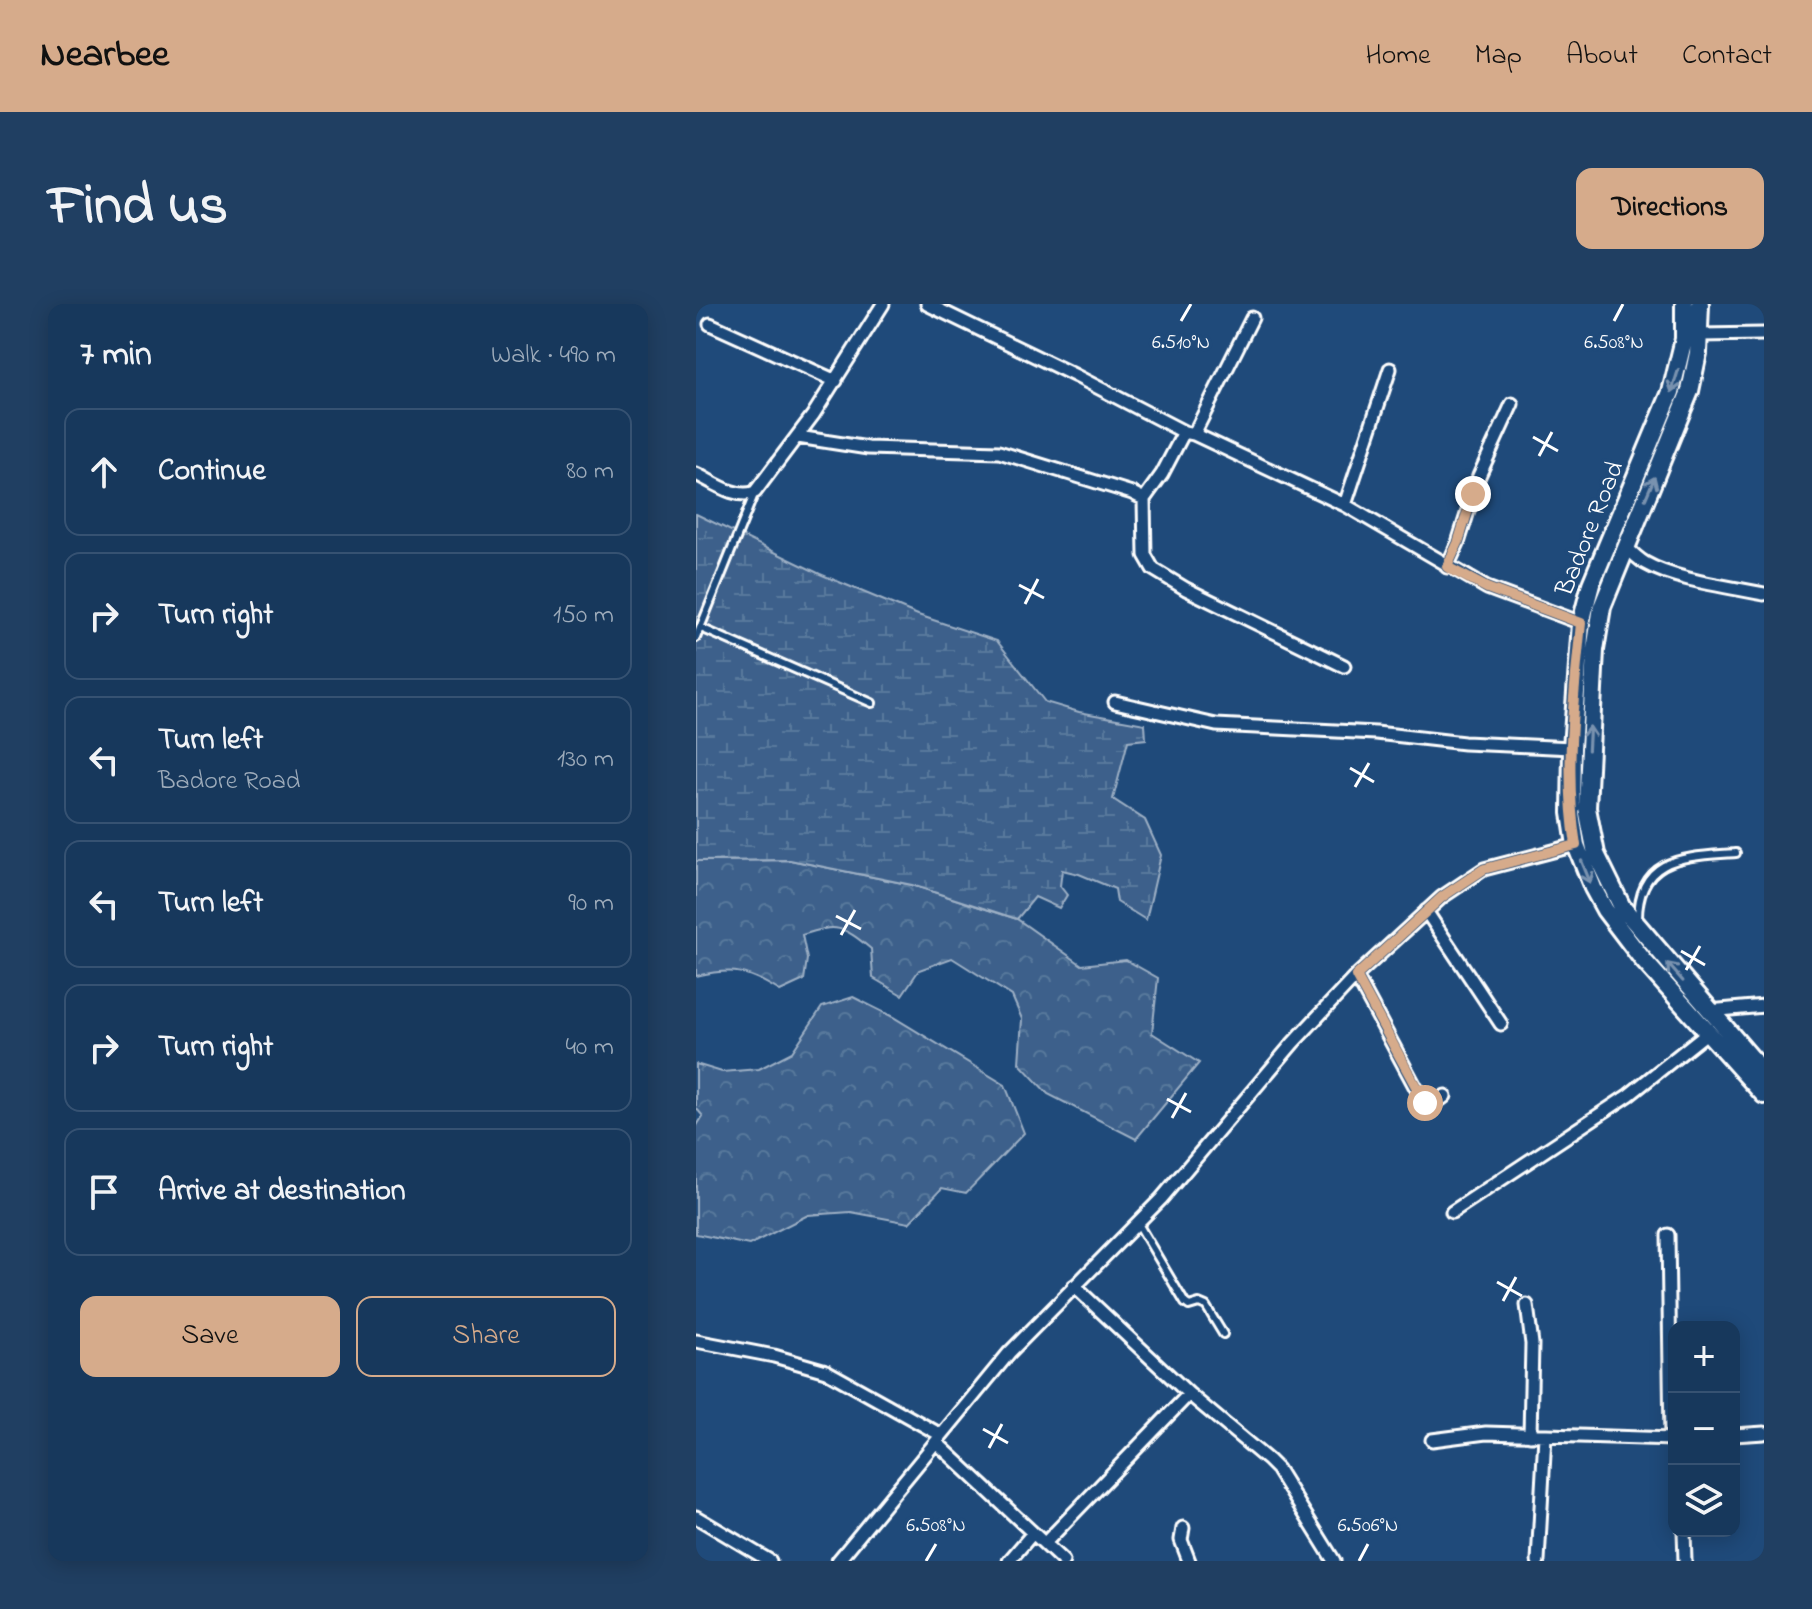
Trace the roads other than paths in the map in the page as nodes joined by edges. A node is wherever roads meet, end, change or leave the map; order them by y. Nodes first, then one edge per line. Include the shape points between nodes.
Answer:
1 (883, 304) edge
2 (927, 304) edge
3 (1684, 304) edge
4 (1700, 304) edge
5 (1252, 318) dead end
6 (710, 324) dead end
7 (1764, 334) edge
8 (1699, 335) junction
9 (1390, 369) dead end
10 (836, 381) junction
11 (1512, 404) dead end
12 (1189, 433) junction
13 (798, 437) junction
14 (696, 474) edge
15 (755, 492) junction
16 (1144, 499) junction
17 (1345, 505) junction
18 (1625, 546) junction
19 (1447, 567) junction
20 (1764, 594) edge
21 (1581, 623) junction
22 (701, 628) junction
23 (696, 638) edge
24 (1344, 666) dead end
25 (1115, 702) dead end
26 (872, 703) dead end
27 (1572, 748) junction
28 (1576, 845) junction
29 (1736, 853) dead end
30 (1426, 911) junction
31 (1638, 929) junction
32 (1356, 976) junction
33 (1764, 1006) edge
34 (1709, 1011) junction
35 (1501, 1024) dead end
36 (1708, 1032) junction
37 (1764, 1073) edge
38 (1764, 1095) edge
39 (1445, 1096) dead end
40 (1452, 1212) dead end
41 (1137, 1222) junction
42 (1668, 1235) dead end
43 (1074, 1286) junction
44 (1527, 1305) dead end
45 (1223, 1334) dead end
46 (696, 1341) edge
47 (1672, 1393) edge
48 (1189, 1394) junction
49 (1764, 1433) edge
50 (1530, 1435) junction
51 (1740, 1435) edge
52 (1545, 1436) junction
53 (939, 1439) junction
54 (1668, 1439) edge
55 (1432, 1440) dead end
56 (696, 1517) edge
57 (1183, 1528) dead end
58 (1033, 1533) junction
59 (1684, 1537) edge
60 (1045, 1543) junction
61 (770, 1561) edge
62 (838, 1561) edge
63 (1009, 1561) edge
64 (1063, 1561) edge
65 (1189, 1561) edge
66 (1334, 1561) edge
67 (1538, 1561) edge
68 (1685, 1561) edge

1 - 10 street
2 - 12 street
3 -> 21 main road, Badore Road via 1684,339 1671,392 1591,584
4 - 8 main road, Badore Road
5 - 12 street
6 - 10 street
7 - 8 street
18 -> 8 main road, Badore Road via 1686,402
9 - 17 street
10 - 13 street
11 - 19 street
12 - 16 street
12 - 17 street
13 - 15 street
13 - 16 street via 868,448 999,452
14 - 15 street via 738,494
15 - 22 lane
16 - 24 street via 1145,555 1153,569
17 - 19 street
18 - 20 street via 1651,566
31 -> 18 main road, Badore Road via 1602,869 1587,808 1595,650 1602,607
19 - 21 street
21 - 27 main road, Badore Road
22 - 23 lane
22 - 26 lane
25 - 27 street via 1216,725
27 - 28 main road, Badore Road
28 - 30 street via 1484,869
28 -> 36 main road, Badore Road via 1611,919
29 - 31 lane via 1680,858 1659,869 1638,898
30 - 32 street
30 - 35 street
34 -> 31 main road, Badore Road
32 - 39 street via 1423,1101 1433,1105
32 - 41 street
33 - 34 street
34 - 37 main road, Badore Road
36 - 38 main road, Badore Road
36 - 40 street via 1629,1095
41 - 43 street
41 - 45 lane via 1185,1303 1206,1306
42 - 47 street
43 - 48 street
43 - 53 street via 1009,1353
44 - 50 street via 1532,1344
46 - 53 street via 826,1371
48 - 60 street
48 - 66 street via 1277,1469
49 - 51 street
50 - 52 street
50 - 55 street via 1486,1433
52 - 54 street
52 - 67 street
53 - 58 street
53 - 62 street
56 - 61 street
57 - 65 street via 1181,1540
58 - 60 street
58 - 63 street
59 - 68 street
60 - 64 street

